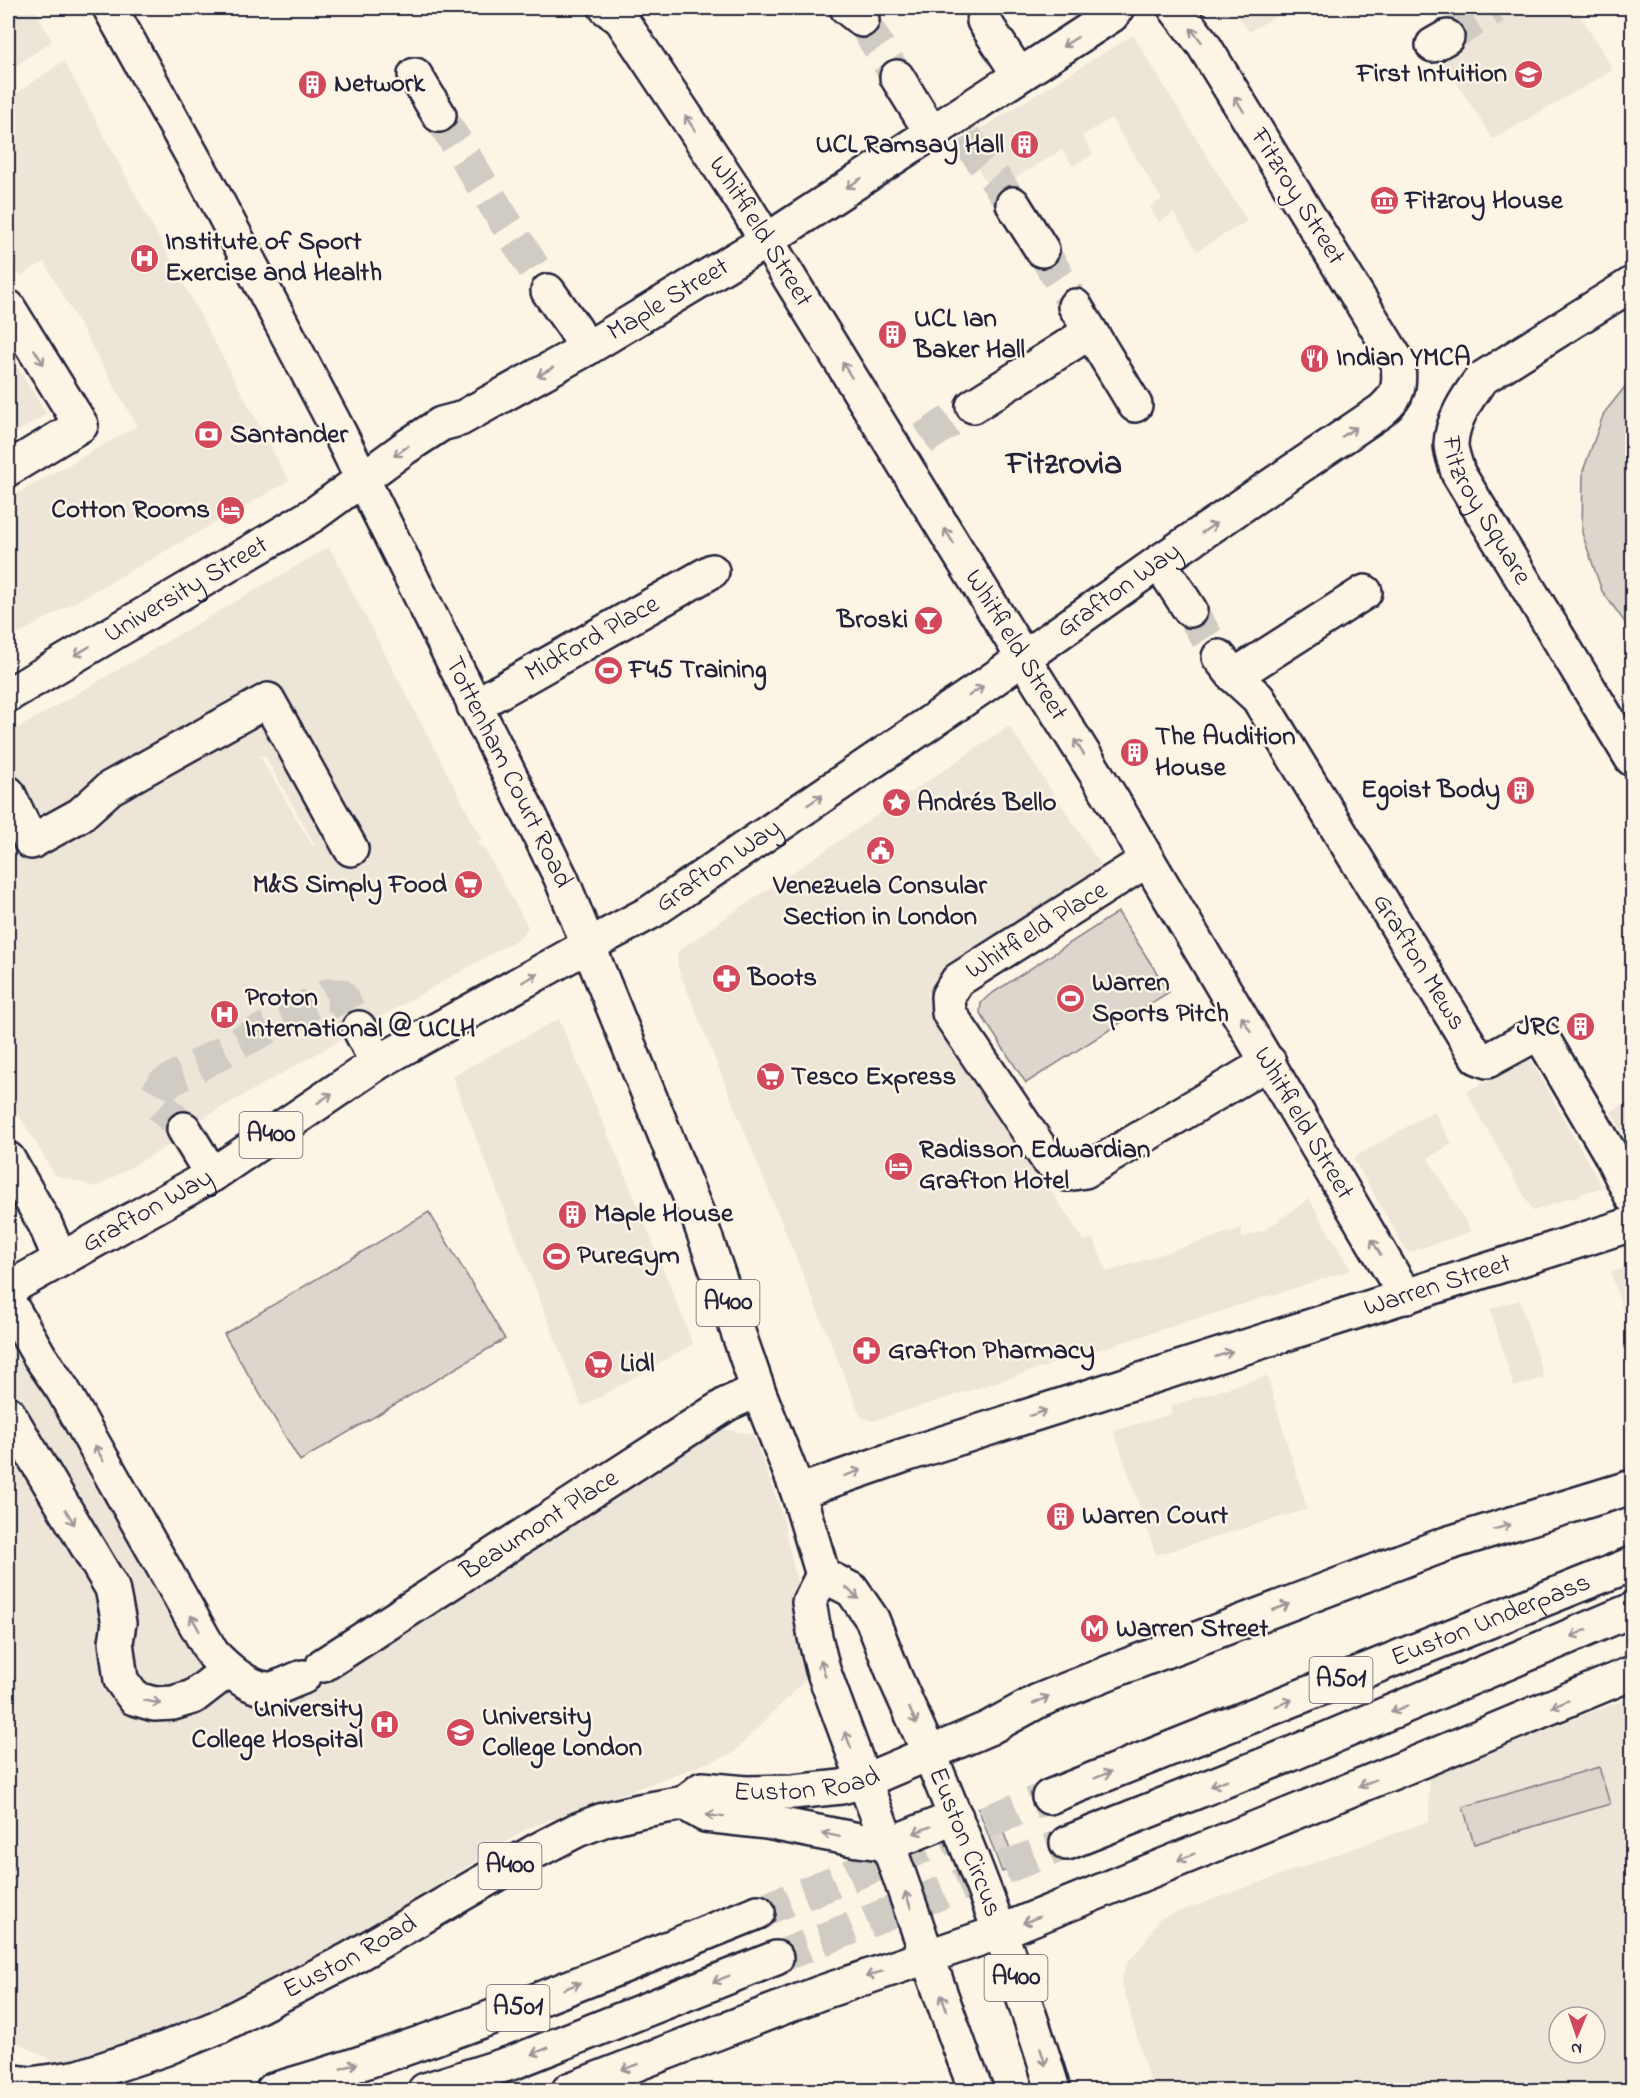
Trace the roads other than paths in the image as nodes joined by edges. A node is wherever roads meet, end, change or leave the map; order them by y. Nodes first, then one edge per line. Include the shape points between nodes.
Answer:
1 (110, 8) edge
2 (606, 8) edge
3 (1117, 8) edge
4 (1175, 8) edge
5 (984, 21) dead end
6 (415, 75) dead end
7 (1018, 75) junction
8 (897, 77) tunnel mouth
9 (439, 115) tunnel mouth
10 (950, 129) junction
11 (1013, 204) tunnel mouth
12 (766, 241) junction
13 (1042, 250) tunnel mouth
14 (1632, 284) edge
15 (548, 291) tunnel mouth
16 (8, 308) edge
17 (586, 349) junction
18 (1397, 394) joint
19 (1135, 405) dead end
20 (974, 406) tunnel mouth
21 (8, 469) edge
22 (362, 480) junction
23 (1159, 562) junction
24 (712, 571) dead end
25 (1365, 592) dead end
26 (1190, 610) tunnel mouth
27 (1023, 659) junction
28 (8, 695) edge
29 (474, 706) junction
30 (1632, 759) edge
31 (8, 793) edge
32 (351, 849) dead end
33 (1147, 860) junction
34 (589, 945) junction
35 (359, 1028) tunnel mouth
36 (1269, 1062) junction
37 (377, 1063) junction
38 (184, 1129) tunnel mouth
39 (8, 1159) edge
40 (212, 1175) junction
41 (1632, 1197) edge
42 (1632, 1224) edge
43 (60, 1259) junction
44 (8, 1289) edge
45 (1406, 1297) junction
46 (8, 1301) edge
47 (758, 1390) junction
48 (8, 1413) edge
49 (1632, 1487) edge
50 (798, 1492) junction
51 (1632, 1564) edge
52 (824, 1575) junction
53 (1632, 1610) edge
54 (228, 1670) junction
55 (1632, 1673) edge
56 (930, 1755) junction
57 (864, 1781) junction
58 (1049, 1797) tunnel mouth
59 (684, 1803) junction
60 (956, 1817) junction
61 (1067, 1843) tunnel mouth
62 (889, 1844) junction
63 (758, 1912) tunnel mouth
64 (1000, 1932) junction
65 (928, 1955) junction
66 (776, 1958) tunnel mouth
67 (8, 2081) edge
68 (273, 2091) edge
69 (425, 2091) edge
70 (569, 2091) edge
71 (976, 2091) edge
72 (1050, 2091) edge

1 - 22 main road, Tottenham Court Road via 208,184
12 -> 2 main road, Whitfield Street via 621,19
3 -> 7 main road, Maple Street
18 -> 4 main road, Fitzroy Street via 1398,362 1203,44
5 - 7 main road
6 - 9 main road
7 - 10 main road, Maple Street
8 - 10 main road
10 -> 12 main road, Maple Street
11 - 13 main road
12 - 17 main road, Maple Street
27 -> 12 main road, Whitfield Street via 912,449
14 - 30 main road, Fitzroy Square via 1481,379 1456,420 1451,446 1458,473
15 - 17 main road
16 -> 21 main road via 81,425
17 -> 22 main road, Maple Street via 460,419 441,424
23 -> 18 main road, Grafton Way via 1381,411
19 - 20 main road via 1083,319
22 -> 28 main road, University Street via 314,514
22 - 29 main road, Tottenham Court Road
23 - 26 main road
23 - 27 main road, Grafton Way
24 - 29 main road, Midford Place
25 - 41 main road, Grafton Mews via 1227,667 1258,698 1477,1057 1487,1061 1531,1037 1543,1039
33 -> 27 main road, Whitfield Street
34 -> 27 main road, Grafton Way via 651,912
29 - 34 main road, Tottenham Court Road via 561,878
31 - 32 main road via 31,842 80,815 110,788 268,700
36 -> 33 main road, Whitfield Street
33 - 36 main road, Whitfield Place via 958,980 948,996 949,1013 1048,1160 1067,1174 1084,1171
37 -> 34 main road, Grafton Way / A400
34 - 47 main road, Tottenham Court Road / A400 via 698,1216
35 - 37 main road
45 -> 36 main road, Whitfield Street
40 -> 37 main road, Grafton Way / A400
38 - 40 main road
39 - 43 main road
40 - 43 main road, Grafton Way / A400
42 - 45 main road, Warren Street
43 - 44 main road, Grafton Way / A400
50 -> 45 main road, Warren Street
54 -> 46 main road via 212,1653
47 - 50 main road, Tottenham Court Road / A400
47 - 54 main road, Beaumont Place via 727,1404 313,1671 268,1689
48 -> 54 main road via 112,1588 121,1680 134,1698 154,1704 193,1697
56 -> 49 main road, Euston Road via 1038,1701 1099,1676 1446,1544
50 - 52 main road, Tottenham Court Road / A400
58 -> 51 main road, Euston Underpass / A501
52 -> 56 main road, A400 via 852,1590 872,1619
57 -> 52 main road, A400 via 826,1679 815,1637 809,1602
53 -> 61 main road, Euston Underpass / A501 via 1289,1755
55 -> 64 main road
56 - 57 main road, Euston Road
56 - 60 main road, Euston Circus / A400
57 - 59 main road, Euston Road via 793,1792 746,1793 702,1788
57 - 62 main road, A400
62 -> 59 main road, Euston Road via 705,1815
59 - 67 main road, Euston Road / A400 via 639,1810 577,1830 364,1951 218,2027 79,2077 31,2084
60 -> 62 main road, Euston Road
60 - 64 main road, Euston Circus / A400
65 -> 62 main road, A400
68 -> 63 main road, A501 via 496,2016
64 - 65 main road
64 -> 72 main road, A400 via 1041,2051 1052,2086
65 -> 70 main road via 819,1992
71 -> 65 main road, A400
66 -> 69 main road, A501 via 514,2062

